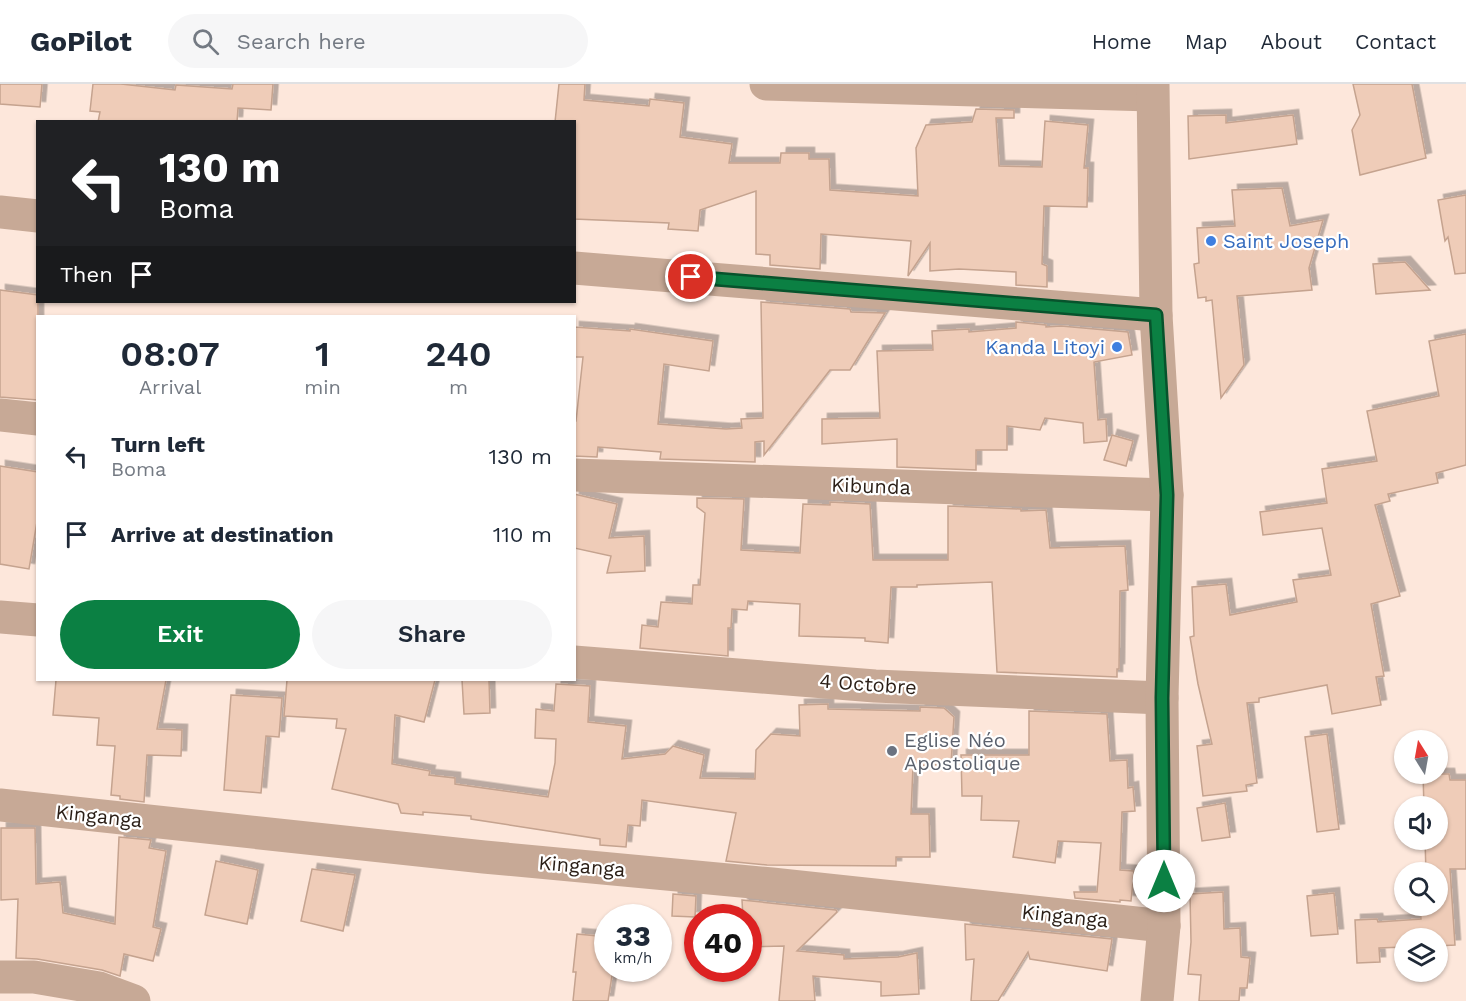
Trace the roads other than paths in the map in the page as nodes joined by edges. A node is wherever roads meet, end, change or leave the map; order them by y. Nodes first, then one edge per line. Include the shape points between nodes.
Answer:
1 (766, 84) edge
2 (1153, 90) edge
3 (0, 212) edge
4 (36, 216) edge
5 (576, 268) edge
6 (1156, 315) junction
7 (0, 414) edge
8 (36, 419) edge
9 (576, 475) edge
10 (1167, 495) junction
11 (0, 617) edge
12 (36, 620) edge
13 (576, 662) edge
14 (1162, 698) junction
15 (0, 805) edge
16 (1164, 926) junction
17 (0, 976) edge
18 (134, 1001) edge
19 (1156, 1001) edge

1 - 2 street
2 - 6 street
3 - 4 street
5 - 6 street
6 - 10 street
7 - 8 street
9 - 10 street, Kibunda
10 - 14 street
11 - 12 street
13 - 14 street, 4 Octobre via 875,686
14 - 16 street
15 - 16 street, Kinganga
16 - 19 street
17 - 18 street via 99,988

